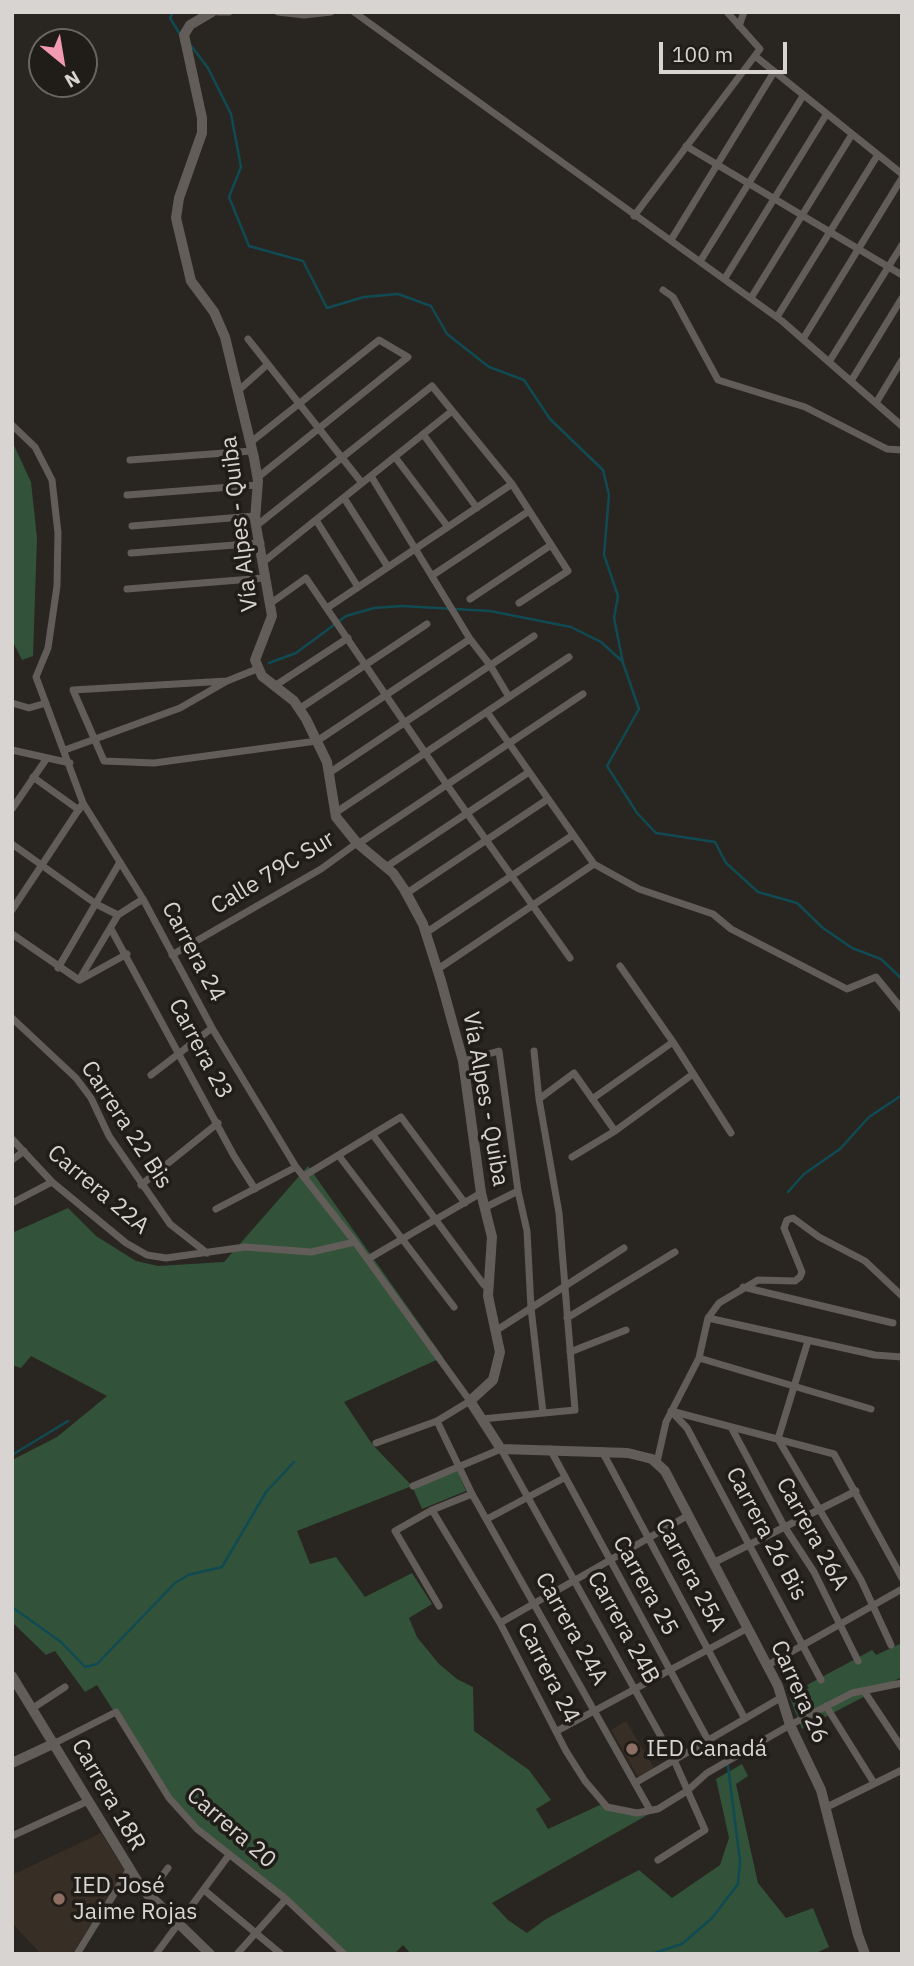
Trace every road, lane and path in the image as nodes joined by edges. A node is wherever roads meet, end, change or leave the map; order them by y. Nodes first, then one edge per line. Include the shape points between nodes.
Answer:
1 (212, 12) edge
2 (218, 12) edge
3 (229, 12) edge
4 (278, 12) edge
5 (331, 12) edge
6 (354, 12) edge
7 (727, 12) edge
8 (744, 12) edge
9 (739, 26) junction
10 (755, 56) junction
11 (774, 72) junction
12 (803, 96) junction
13 (826, 115) junction
14 (851, 136) junction
15 (686, 146) junction
16 (877, 156) junction
17 (718, 165) junction
18 (902, 176) edge
19 (749, 183) junction
20 (774, 198) junction
21 (802, 215) junction
22 (634, 216) junction
23 (830, 232) junction
24 (671, 240) junction
25 (902, 245) edge
26 (858, 249) junction
27 (701, 260) junction
28 (888, 267) junction
29 (902, 275) edge
30 (725, 278) junction
31 (663, 290) dead end
32 (751, 298) junction
33 (902, 298) edge
34 (777, 317) junction
35 (248, 339) dead end
36 (803, 339) junction
37 (902, 360) edge
38 (830, 362) junction
39 (268, 365) junction
40 (851, 381) junction
41 (239, 390) junction
42 (876, 403) junction
43 (299, 404) junction
44 (452, 411) junction
45 (12, 425) edge
46 (902, 425) edge
47 (319, 428) junction
48 (423, 434) junction
49 (251, 446) junction
50 (902, 450) edge
51 (342, 457) junction
52 (395, 457) junction
53 (130, 460) dead end
54 (371, 476) junction
55 (257, 481) junction
56 (362, 483) junction
57 (512, 484) junction
58 (127, 495) dead end
59 (344, 498) junction
60 (477, 508) junction
61 (529, 511) junction
62 (316, 520) junction
63 (255, 521) junction
64 (132, 526) dead end
65 (448, 527) junction
66 (261, 543) junction
67 (551, 545) junction
68 (417, 548) junction
69 (131, 553) dead end
70 (262, 563) junction
71 (388, 567) junction
72 (433, 575) junction
73 (264, 578) junction
74 (358, 587) junction
75 (127, 589) dead end
76 (470, 598) dead end
77 (271, 603) junction
78 (519, 603) dead end
79 (327, 608) junction
80 (427, 624) dead end
81 (534, 636) dead end
82 (348, 638) junction
83 (470, 639) junction
84 (569, 657) dead end
85 (366, 665) junction
86 (490, 665) junction
87 (257, 669) junction
88 (227, 681) junction
89 (276, 685) junction
90 (583, 694) dead end
91 (387, 695) junction
92 (509, 697) junction
93 (12, 703) edge
94 (46, 703) junction
95 (299, 709) junction
96 (487, 712) junction
97 (406, 722) junction
98 (94, 739) junction
99 (317, 741) junction
100 (508, 744) junction
101 (12, 750) edge
102 (65, 750) junction
103 (426, 753) junction
104 (47, 758) junction
105 (70, 763) junction
106 (529, 772) junction
107 (329, 773) junction
108 (33, 777) junction
109 (447, 785) junction
110 (548, 799) junction
111 (81, 807) junction
112 (12, 809) edge
113 (335, 813) junction
114 (467, 814) junction
115 (573, 835) junction
116 (486, 840) junction
117 (12, 844) edge
118 (358, 844) junction
119 (120, 862) junction
120 (594, 864) junction
121 (40, 865) junction
122 (386, 867) junction
123 (512, 876) junction
124 (407, 893) junction
125 (143, 899) junction
126 (96, 904) junction
127 (533, 905) junction
128 (12, 910) edge
129 (118, 915) junction
130 (111, 929) junction
131 (427, 932) junction
132 (12, 934) edge
133 (127, 954) junction
134 (172, 956) junction
135 (570, 958) dead end
136 (620, 966) dead end
137 (58, 968) junction
138 (438, 969) junction
139 (79, 980) junction
140 (902, 1009) edge
141 (12, 1018) edge
142 (212, 1028) junction
143 (673, 1042) junction
144 (534, 1051) dead end
145 (178, 1054) junction
146 (463, 1061) junction
147 (693, 1074) junction
148 (151, 1075) dead end
149 (539, 1099) junction
150 (592, 1099) junction
151 (218, 1123) junction
152 (615, 1131) junction
153 (731, 1133) dead end
154 (373, 1135) junction
155 (12, 1139) edge
156 (24, 1151) junction
157 (339, 1156) junction
158 (572, 1157) dead end
159 (12, 1160) edge
160 (296, 1167) junction
161 (304, 1176) junction
162 (52, 1182) junction
163 (141, 1185) junction
164 (255, 1189) junction
165 (519, 1191) junction
166 (481, 1193) junction
167 (12, 1203) edge
168 (465, 1203) junction
169 (484, 1208) junction
170 (216, 1209) dead end
171 (435, 1220) junction
172 (402, 1239) junction
173 (355, 1242) junction
174 (624, 1248) dead end
175 (207, 1252) junction
176 (675, 1252) dead end
177 (368, 1259) junction
178 (566, 1284) junction
179 (488, 1287) junction
180 (742, 1287) junction
181 (902, 1296) edge
182 (454, 1307) dead end
183 (531, 1308) junction
184 (567, 1318) junction
185 (708, 1318) junction
186 (893, 1323) dead end
187 (497, 1329) junction
188 (626, 1330) dead end
189 (808, 1341) junction
190 (570, 1352) junction
191 (902, 1357) edge
192 (698, 1358) junction
193 (795, 1385) junction
194 (470, 1401) junction
195 (871, 1409) dead end
196 (671, 1411) junction
197 (543, 1413) junction
198 (482, 1419) junction
199 (437, 1421) junction
200 (731, 1427) junction
201 (778, 1439) junction
202 (376, 1443) dead end
203 (501, 1449) junction
204 (550, 1449) junction
205 (602, 1450) junction
206 (657, 1462) junction
207 (459, 1467) junction
208 (564, 1478) junction
209 (413, 1486) dead end
210 (856, 1491) junction
211 (472, 1494) junction
212 (528, 1497) junction
213 (821, 1508) junction
214 (432, 1510) junction
215 (687, 1516) junction
216 (487, 1519) junction
217 (784, 1526) junction
218 (649, 1538) junction
219 (751, 1544) junction
220 (609, 1560) junction
221 (713, 1563) junction
222 (902, 1578) edge
223 (573, 1579) junction
224 (902, 1589) edge
225 (534, 1602) junction
226 (439, 1606) dead end
227 (871, 1606) junction
228 (500, 1623) junction
229 (839, 1625) junction
230 (748, 1628) junction
231 (803, 1645) junction
232 (891, 1646) dead end
233 (708, 1650) junction
234 (858, 1661) dead end
235 (768, 1665) junction
236 (670, 1671) junction
237 (12, 1676) edge
238 (821, 1680) dead end
239 (902, 1683) edge
240 (65, 1687) dead end
241 (634, 1689) junction
242 (864, 1691) junction
243 (23, 1692) junction
244 (12, 1697) edge
245 (782, 1697) junction
246 (826, 1706) junction
247 (33, 1708) junction
248 (595, 1711) junction
249 (745, 1719) junction
250 (790, 1725) junction
251 (557, 1731) junction
252 (708, 1740) junction
253 (55, 1743) junction
254 (902, 1748) edge
255 (674, 1760) junction
256 (12, 1763) edge
257 (902, 1770) edge
258 (635, 1783) junction
259 (874, 1783) junction
260 (687, 1791) junction
261 (88, 1801) junction
262 (827, 1807) junction
263 (654, 1809) junction
264 (12, 1836) edge
265 (229, 1855) junction
266 (658, 1860) dead end
267 (168, 1868) dead end
268 (130, 1870) junction
269 (204, 1890) junction
270 (147, 1896) junction
271 (285, 1899) junction
272 (179, 1925) junction
273 (257, 1932) junction
274 (77, 1954) edge
275 (156, 1954) edge
276 (210, 1954) edge
277 (237, 1954) edge
278 (281, 1954) edge
279 (344, 1954) edge
280 (865, 1954) edge

1 - 41 street, Vía Alpes - Quiba via 186,29 185,46 202,133 176,218 188,274 220,325
2 - 3 street
4 - 5 street
6 - 22 street
7 - 9 street
8 - 9 street
9 - 10 street via 760,49
10 - 11 street
10 - 15 street
11 - 12 street
11 - 17 street
12 - 13 street
12 - 19 street
13 - 14 street
13 - 20 street
14 - 16 street
14 - 21 street
15 - 17 street
15 - 22 street
16 - 18 street
16 - 23 street
17 - 19 street
17 - 24 street
18 - 26 street
19 - 20 street
19 - 27 street
20 - 21 street
20 - 30 street
21 - 23 street
21 - 32 street
22 - 24 street
23 - 26 street
23 - 34 street
24 - 27 street
25 - 28 street
26 - 28 street
26 - 36 street
27 - 30 street
28 - 29 street
28 - 38 street
30 - 32 street
31 - 50 street via 673,298 718,380 805,407 887,449
32 - 34 street
33 - 40 street
34 - 36 street
35 - 39 street
36 - 38 street
37 - 42 street
38 - 40 street
39 - 41 street
39 - 43 street
40 - 42 street
41 - 49 street, Vía Alpes - Quiba
42 - 46 street
43 - 47 street
43 - 47 street via 379,340 408,357
43 - 49 street
44 - 48 street
44 - 51 street via 432,386
44 - 57 street
45 - 94 street, Carrera 24 via 35,447 52,480 57,586 48,648 36,677
47 - 51 street
47 - 55 street
48 - 52 street
48 - 60 street
49 - 53 street
49 - 55 street, Vía Alpes - Quiba
51 - 56 street
51 - 63 street
52 - 54 street
52 - 65 street
54 - 56 street
54 - 68 street
55 - 58 street
55 - 63 street, Vía Alpes - Quiba
56 - 59 street
57 - 60 street
57 - 61 street
59 - 62 street
59 - 71 street
60 - 65 street
61 - 67 street
61 - 72 street
62 - 70 street
62 - 74 street
63 - 64 street
63 - 66 street, Vía Alpes - Quiba
65 - 68 street
66 - 69 street
66 - 70 street, Vía Alpes - Quiba
67 - 76 street
67 - 78 street via 568,571
68 - 71 street
68 - 72 street
70 - 73 street, Vía Alpes - Quiba
71 - 74 street
72 - 83 street
73 - 75 street
73 - 77 street, Vía Alpes - Quiba
74 - 79 street
77 - 79 street via 306,578
77 - 87 street, Vía Alpes - Quiba via 272,616 255,660
79 - 82 street
80 - 85 street
81 - 86 street
82 - 85 street
82 - 89 street
83 - 86 street
83 - 91 street
84 - 92 street
85 - 91 street
85 - 95 street
86 - 92 street
86 - 97 street
87 - 88 street
87 - 89 street, Vía Alpes - Quiba
88 - 98 street via 180,708
88 - 98 street via 73,690
89 - 95 street, Vía Alpes - Quiba
90 - 100 street, Calle 79C Sur
91 - 97 street
91 - 99 street
92 - 96 street
93 - 94 street via 30,708
94 - 102 street, Carrera 24
95 - 99 street, Vía Alpes - Quiba
96 - 100 street
96 - 103 street
97 - 103 street
97 - 107 street
98 - 99 street via 104,761 154,763
98 - 102 street
99 - 107 street, Vía Alpes - Quiba
100 - 106 street
100 - 109 street, Calle 79C Sur
101 - 104 street
102 - 105 street, Carrera 24
103 - 109 street
103 - 113 street
104 - 105 street
104 - 108 street
105 - 111 street, Carrera 24
106 - 110 street
106 - 114 street
107 - 113 street, Vía Alpes - Quiba
108 - 111 street
108 - 112 street
109 - 114 street
109 - 118 street, Calle 79C Sur
110 - 115 street
110 - 116 street
111 - 119 street, Carrera 24
111 - 121 street
113 - 118 street, Vía Alpes - Quiba
114 - 116 street
114 - 122 street
115 - 120 street
115 - 123 street
116 - 123 street
116 - 124 street
117 - 121 street
118 - 122 street, Vía Alpes - Quiba
118 - 134 street, Calle 79C Sur
119 - 125 street, Carrera 24
119 - 126 street
120 - 127 street
120 - 140 street via 639,889 713,914 731,929 847,989 876,977
121 - 126 street
121 - 128 street
122 - 124 street, Vía Alpes - Quiba
123 - 127 street
123 - 131 street
124 - 131 street, Vía Alpes - Quiba
125 - 129 street
125 - 134 street, Carrera 24
126 - 129 street
126 - 137 street
127 - 135 street
127 - 138 street
129 - 130 street
130 - 133 street, Carrera 23
130 - 139 street
131 - 138 street, Vía Alpes - Quiba
132 - 137 street
133 - 139 street
133 - 145 street, Carrera 23
134 - 142 street, Carrera 24
136 - 143 street
137 - 139 street
138 - 146 street, Vía Alpes - Quiba
141 - 163 street, Carrera 22 Bis via 76,1078
142 - 145 street
142 - 160 street, Carrera 24
143 - 147 street
143 - 150 street
144 - 149 street
145 - 148 street
145 - 151 street, Carrera 23
146 - 165 street via 499,1051
146 - 166 street, Vía Alpes - Quiba
147 - 152 street
147 - 153 street
149 - 150 street via 574,1073
149 - 178 street
150 - 152 street
151 - 163 street
151 - 164 street, Carrera 23
152 - 158 street
154 - 157 street
154 - 168 street via 401,1117
154 - 171 street
155 - 156 street, Carrera 22A
156 - 159 street
156 - 162 street, Carrera 22A
157 - 161 street
157 - 172 street
160 - 161 street, Carrera 24
160 - 164 street
161 - 173 street, Carrera 24
162 - 167 street
162 - 175 street, Carrera 22A via 147,1255 166,1258
163 - 175 street, Carrera 22 Bis via 170,1224
164 - 170 street
165 - 169 street
165 - 183 street via 529,1244
166 - 168 street
166 - 169 street, Vía Alpes - Quiba
168 - 171 street
169 - 179 street, Vía Alpes - Quiba via 493,1243
171 - 172 street
171 - 179 street
172 - 177 street
172 - 182 street
173 - 175 street via 311,1251 245,1247
173 - 177 street, Carrera 24
174 - 178 street
176 - 184 street
177 - 194 street, Carrera 24
178 - 183 street
178 - 184 street
179 - 187 street, Vía Alpes - Quiba
180 - 181 street via 758,1280 795,1281 800,1277 784,1228 793,1218 865,1261
180 - 185 street via 719,1303
180 - 186 street
183 - 187 street
183 - 197 street
184 - 190 street
185 - 189 street
185 - 192 street
187 - 194 street, Vía Alpes - Quiba via 498,1368 491,1384
188 - 190 street
189 - 191 street
189 - 193 street
190 - 197 street via 575,1410
192 - 193 street
192 - 196 street
193 - 195 street
193 - 201 street
194 - 198 street, Carrera 24
194 - 199 street
196 - 200 street
196 - 206 street
196 - 219 street, Carrera 26 Bis via 687,1428
197 - 198 street
198 - 203 street, Carrera 24
199 - 202 street
199 - 207 street, Carrera 24A
200 - 201 street
200 - 217 street, Carrera 26A
201 - 210 street via 834,1454
201 - 213 street
203 - 204 street
203 - 207 street
203 - 212 street, Carrera 24B
204 - 205 street
204 - 208 street, Carrera 25
205 - 206 street
205 - 218 street, Carrera 25A
206 - 215 street, Carrera 26
207 - 209 street
207 - 211 street, Carrera 24A
208 - 212 street
208 - 220 street, Carrera 25
210 - 213 street
210 - 222 street
211 - 214 street
211 - 216 street, Carrera 24A
212 - 216 street
212 - 223 street, Carrera 24B
213 - 217 street
213 - 227 street
214 - 226 street via 395,1531
214 - 228 street, Carrera 24
215 - 218 street
215 - 221 street, Carrera 26
216 - 225 street, Carrera 24A
217 - 219 street
217 - 229 street, Carrera 26A via 814,1572
218 - 220 street
218 - 233 street, Carrera 25A
219 - 221 street
219 - 231 street, Carrera 26 Bis
220 - 223 street
220 - 236 street, Carrera 25
221 - 230 street, Carrera 26
223 - 225 street
223 - 241 street, Carrera 24B
224 - 227 street
225 - 228 street
225 - 248 street, Carrera 24A
227 - 229 street
227 - 232 street
228 - 251 street, Carrera 24
229 - 231 street
229 - 234 street, Carrera 26A
230 - 233 street
230 - 235 street, Carrera 26
231 - 235 street
231 - 238 street, Carrera 26 Bis
233 - 236 street
233 - 249 street, Carrera 25A
235 - 245 street, Carrera 26
236 - 241 street
236 - 252 street, Carrera 25
237 - 243 street, Carrera 18R
239 - 242 street
240 - 247 street
241 - 248 street
241 - 255 street, Carrera 24B
242 - 246 street
242 - 254 street
243 - 244 street
243 - 247 street, Carrera 18R
245 - 249 street
245 - 250 street, Carrera 26
246 - 250 street
246 - 259 street
247 - 253 street, Carrera 18R
248 - 251 street
248 - 258 street, Carrera 24A
249 - 252 street
250 - 260 street via 707,1773
250 - 262 street, Carrera 26
251 - 263 street, Carrera 24 via 602,1804 637,1813
252 - 255 street
253 - 256 street
253 - 261 street, Carrera 18R
253 - 265 street, Carrera 20 via 116,1712 169,1798
255 - 258 street
255 - 260 street, Carrera 24B
257 - 259 street
258 - 263 street, Carrera 24A
259 - 262 street
260 - 263 street
260 - 266 street, Carrera 24B via 705,1830
261 - 264 street
261 - 268 street, Carrera 18R
262 - 280 street, Carrera 26
265 - 269 street
265 - 271 street, Carrera 20
267 - 270 street
268 - 270 street, Carrera 18R
268 - 274 street
269 - 272 street
269 - 273 street
270 - 272 street, Carrera 18R
271 - 273 street
271 - 279 street, Carrera 20
272 - 275 street
272 - 276 street, Carrera 18R
273 - 277 street
273 - 278 street

